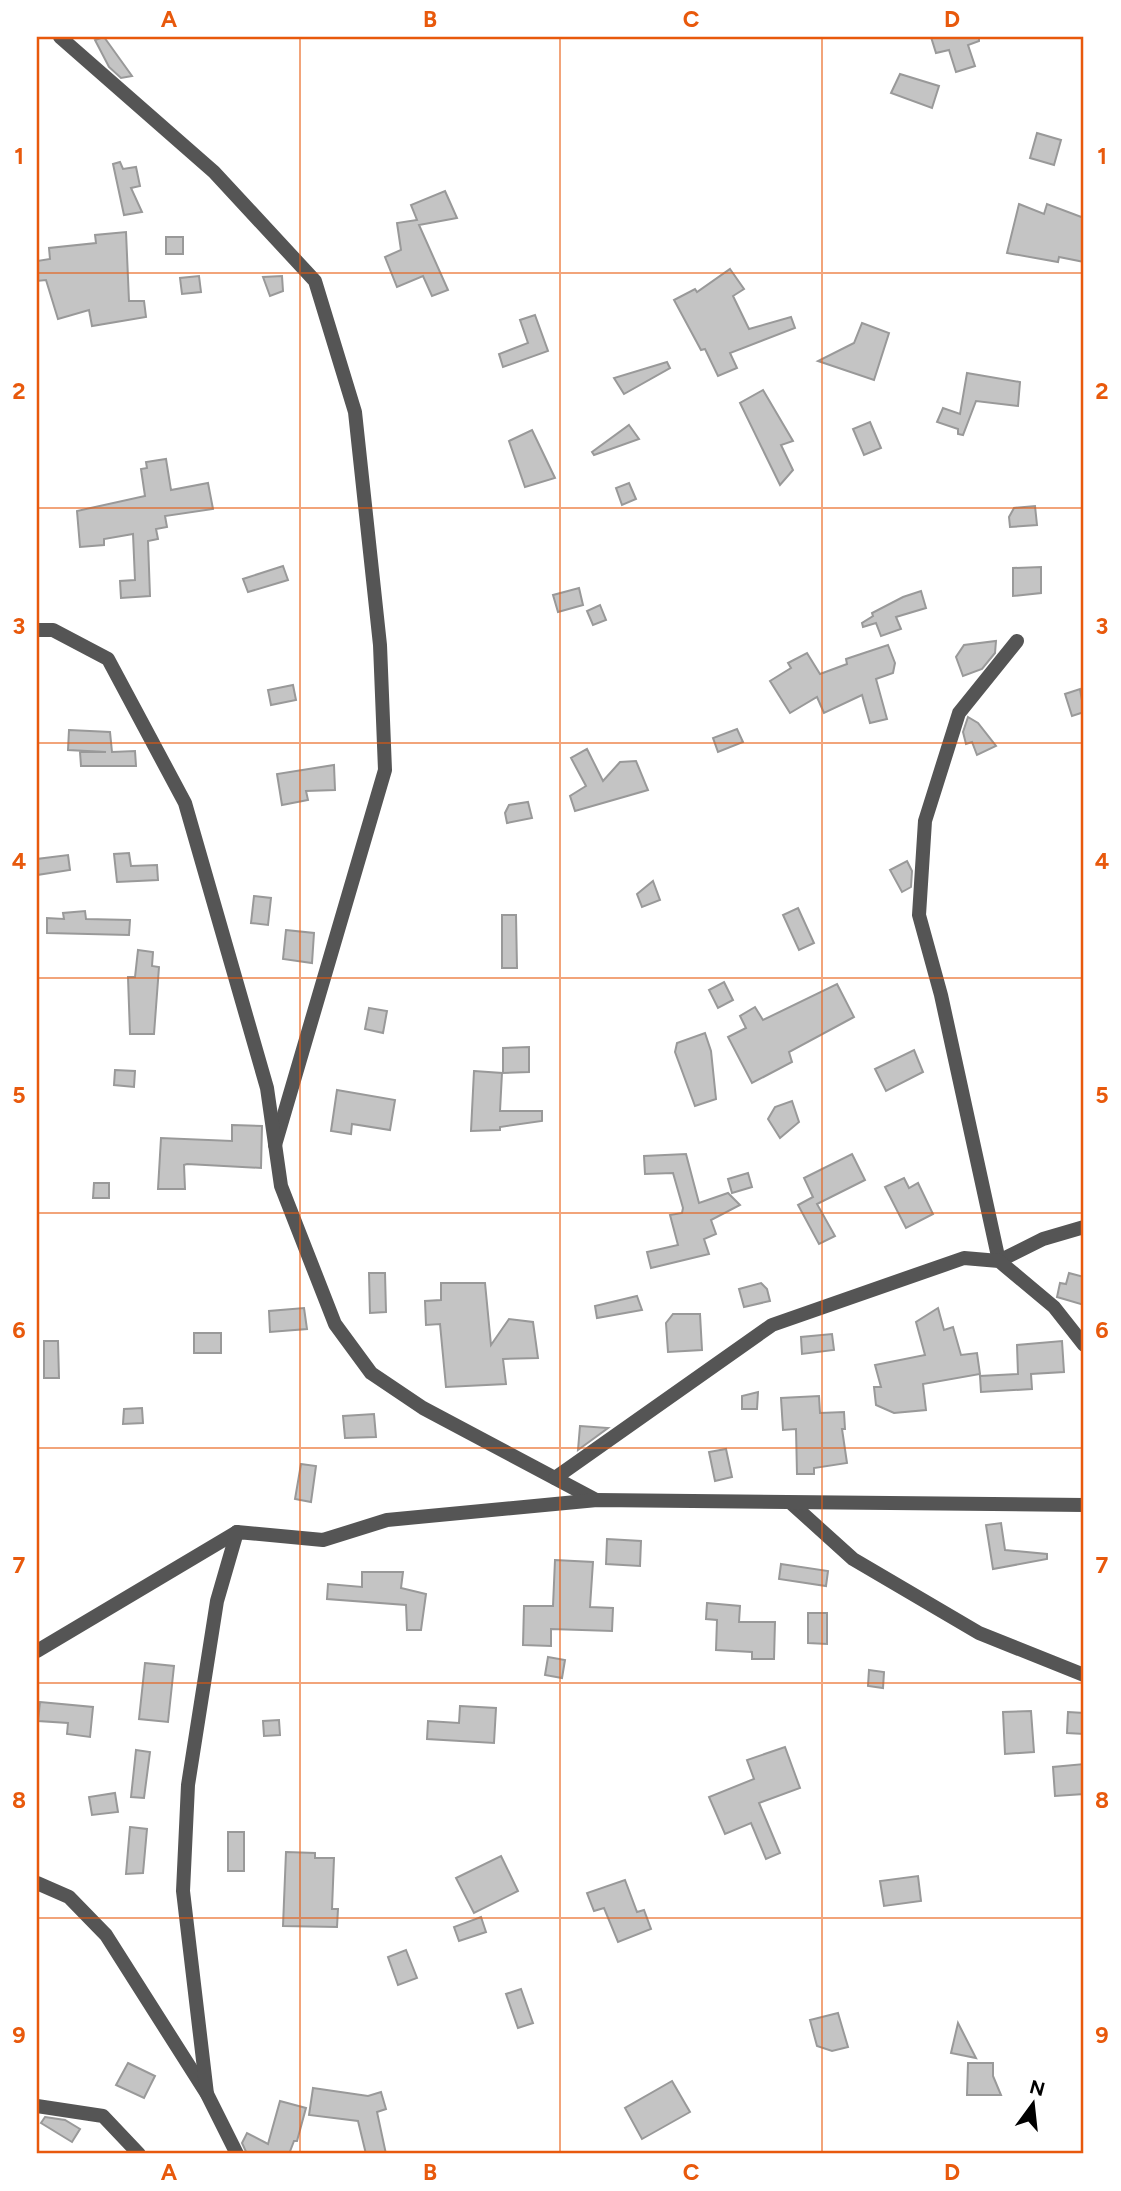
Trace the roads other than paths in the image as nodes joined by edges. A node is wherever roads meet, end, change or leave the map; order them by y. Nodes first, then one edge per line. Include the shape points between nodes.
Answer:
1 (60, 37) edge
2 (37, 630) edge
3 (1017, 641) dead end
4 (275, 1145) junction
5 (1084, 1227) edge
6 (999, 1261) junction
7 (1084, 1345) edge
8 (555, 1478) junction
9 (597, 1500) junction
10 (791, 1503) junction
11 (1084, 1505) edge
12 (237, 1532) junction
13 (37, 1651) edge
14 (1084, 1675) edge
15 (37, 1884) edge
16 (207, 2094) junction
17 (37, 2106) edge
18 (139, 2154) edge
19 (237, 2154) edge

1 - 4 street via 214,172 315,281 355,412 380,645 385,770
2 - 4 street via 53,630 108,659 185,803 267,1088
3 - 6 street via 959,713 925,821 919,915
4 - 8 street via 281,1186 335,1324 371,1373 423,1408
5 - 6 street via 1044,1239
6 - 7 street via 1054,1307
6 - 8 street via 964,1258 772,1325
8 - 9 street
9 - 10 street
9 - 12 street via 387,1520 323,1540
10 - 11 street
10 - 14 street via 853,1559 968,1626
12 - 13 street
12 - 16 street via 217,1601 188,1785 183,1891
15 - 16 street via 69,1897 106,1934
16 - 19 street
17 - 18 street via 103,2116

